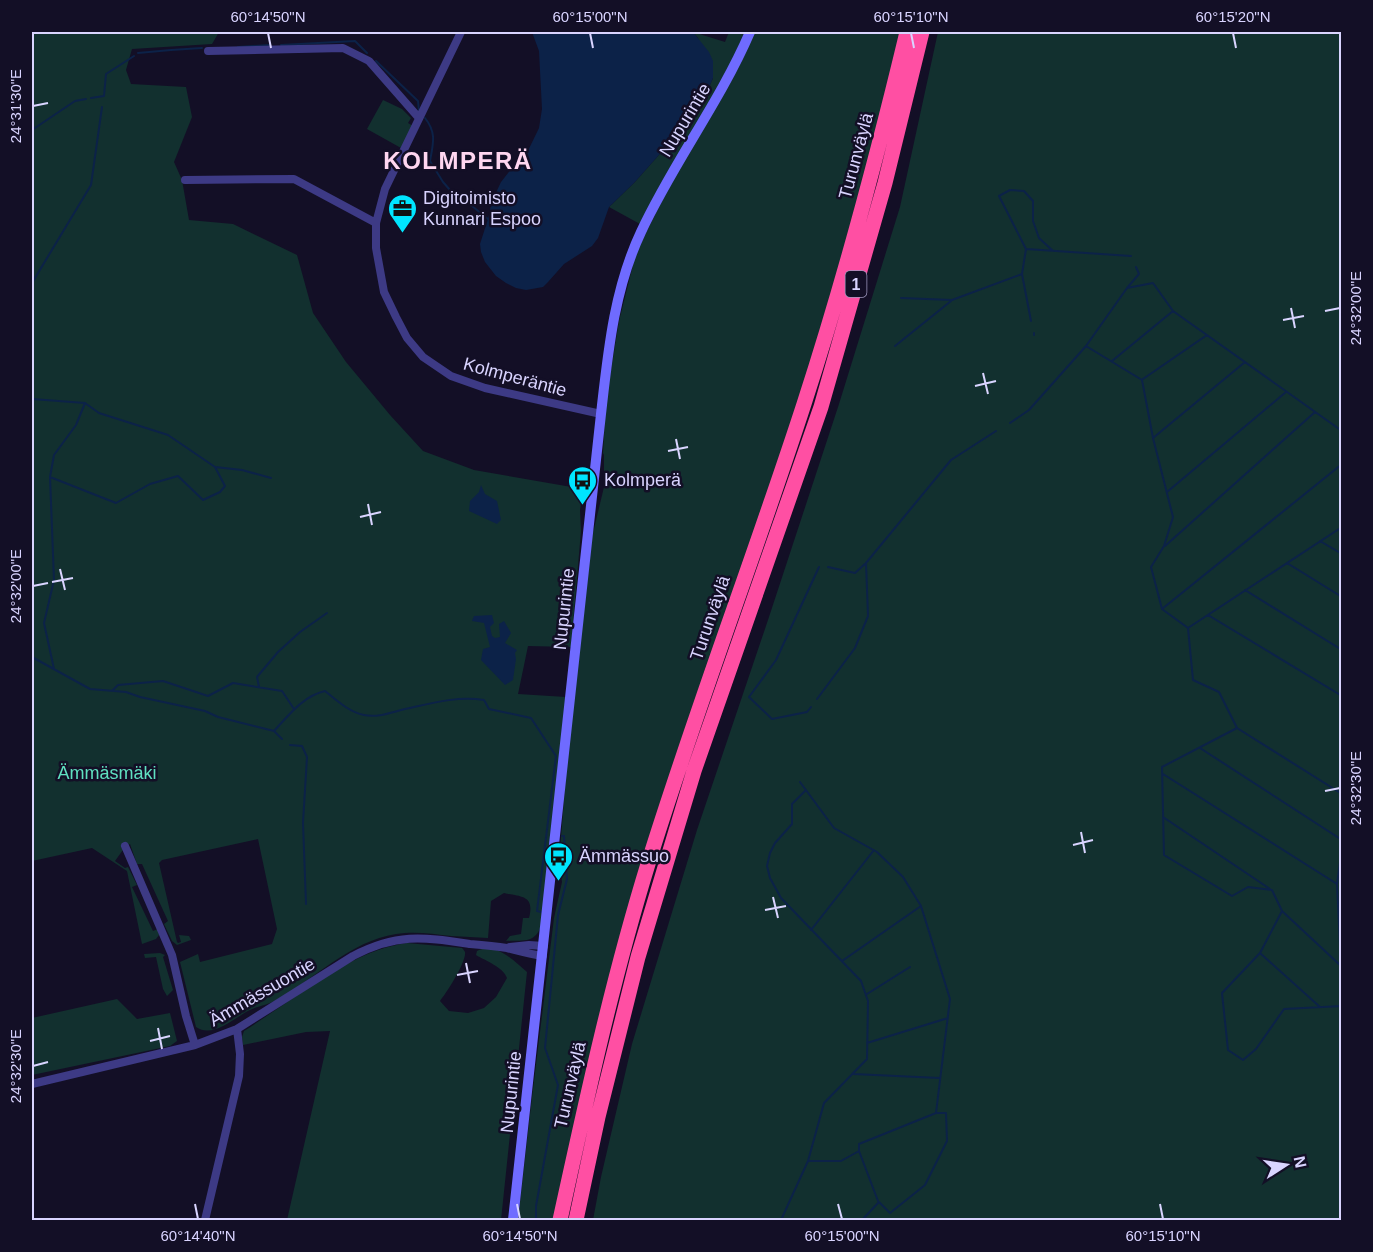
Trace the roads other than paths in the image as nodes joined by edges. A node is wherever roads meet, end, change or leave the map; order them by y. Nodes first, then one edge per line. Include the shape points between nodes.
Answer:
1 (460, 32) edge
2 (750, 32) edge
3 (907, 32) edge
4 (922, 32) edge
5 (208, 51) dead end
6 (419, 117) junction
7 (185, 180) dead end
8 (376, 223) junction
9 (601, 414) junction
10 (124, 846) dead end
11 (543, 951) junction
12 (237, 1029) junction
13 (195, 1046) junction
14 (32, 1084) edge
15 (205, 1221) edge
16 (513, 1221) edge
17 (560, 1221) edge
18 (576, 1221) edge

1 - 6 street, Kolmperäntie
2 - 9 main road, Nupurintie via 726,84 640,232 612,324
3 - 17 highway, Turunväylä / 1 via 835,306 679,768 622,953
4 - 18 highway, Turunväylä / 1 via 885,183 821,406 694,771 641,946
5 - 6 street via 343,48 369,61
6 - 8 street, Kolmperäntie via 385,189
7 - 8 street via 294,179
8 - 9 street, Kolmperäntie via 384,292 407,338 423,357 451,376 485,388
9 - 11 main road, Nupurintie
10 - 13 street via 172,955
11 - 12 street, Ämmässuontie via 529,945 506,948 416,938 395,940 353,956
11 - 16 main road, Nupurintie
12 - 13 street, Ämmässuontie
12 - 15 street via 239,1076
13 - 14 street, Ämmässuontie

